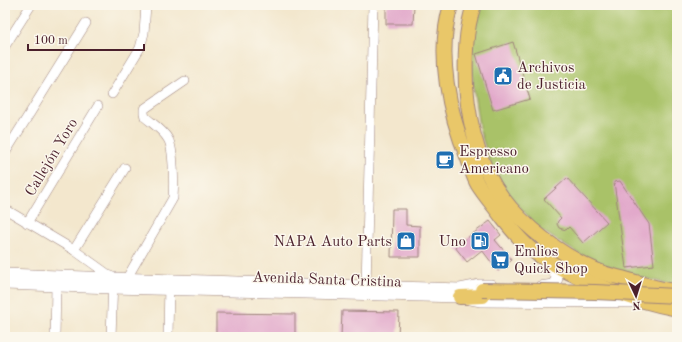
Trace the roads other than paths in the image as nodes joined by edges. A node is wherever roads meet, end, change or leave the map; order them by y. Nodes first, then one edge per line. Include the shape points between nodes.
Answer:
1 (31, 5) edge
2 (146, 5) edge
3 (373, 5) edge
4 (451, 5) edge
5 (464, 5) edge
6 (474, 5) edge
7 (86, 23) dead end
8 (5, 46) edge
9 (456, 60) junction
10 (185, 81) dead end
11 (112, 94) dead end
12 (467, 100) junction
13 (98, 106) dead end
14 (452, 110) junction
15 (5, 153) edge
16 (125, 168) dead end
17 (5, 209) edge
18 (27, 223) junction
19 (74, 250) junction
20 (536, 253) junction
21 (83, 256) junction
22 (5, 274) edge
23 (79, 277) junction
24 (113, 283) junction
25 (5, 284) edge
26 (127, 284) junction
27 (169, 285) junction
28 (56, 286) junction
29 (366, 286) junction
30 (74, 287) junction
31 (677, 290) edge
32 (460, 293) junction
33 (482, 293) junction
34 (677, 296) edge
35 (649, 303) junction
36 (677, 303) edge
37 (677, 309) edge
38 (56, 337) edge
39 (112, 337) edge
40 (168, 337) edge

1 - 8 street
2 - 11 street via 140,48
3 - 29 street
4 - 14 main road via 446,32 445,60 446,82
5 - 9 main road
6 - 12 main road via 466,38
7 - 15 street
9 - 12 main road
9 - 14 main road
10 - 26 street via 144,109 145,117 169,140 174,188 173,198
12 - 31 main road via 475,138 486,170 501,196 543,238 578,262 597,271 662,289
13 - 18 street, Callejón Yoro
14 - 20 main road via 460,141 477,184 512,230
16 - 19 street
17 - 18 street
18 - 19 street
19 - 21 street
20 - 32 street, Avenida Santa Cristina via 556,274 557,281 553,285 480,285
20 - 35 main road via 574,274
21 - 23 street via 86,268
21 - 24 street
22 - 23 street, Avenida Santa Cristina
23 - 24 street, Avenida Santa Cristina
23 - 30 street
24 - 26 street, Avenida Santa Cristina
24 - 30 street, Avenida Santa Cristina
24 - 39 street
25 - 28 street, Avenida Santa Cristina
26 - 27 street, Avenida Santa Cristina
27 - 29 street, Avenida Santa Cristina
27 - 32 street, Avenida Santa Cristina
27 - 40 street
28 - 30 street, Avenida Santa Cristina
28 - 38 street
29 - 32 street, Avenida Santa Cristina
32 - 33 main road
32 - 35 street, Avenida Santa Cristina via 481,301
33 - 34 main road, bridge via 595,292
33 - 36 main road
35 - 37 main road

